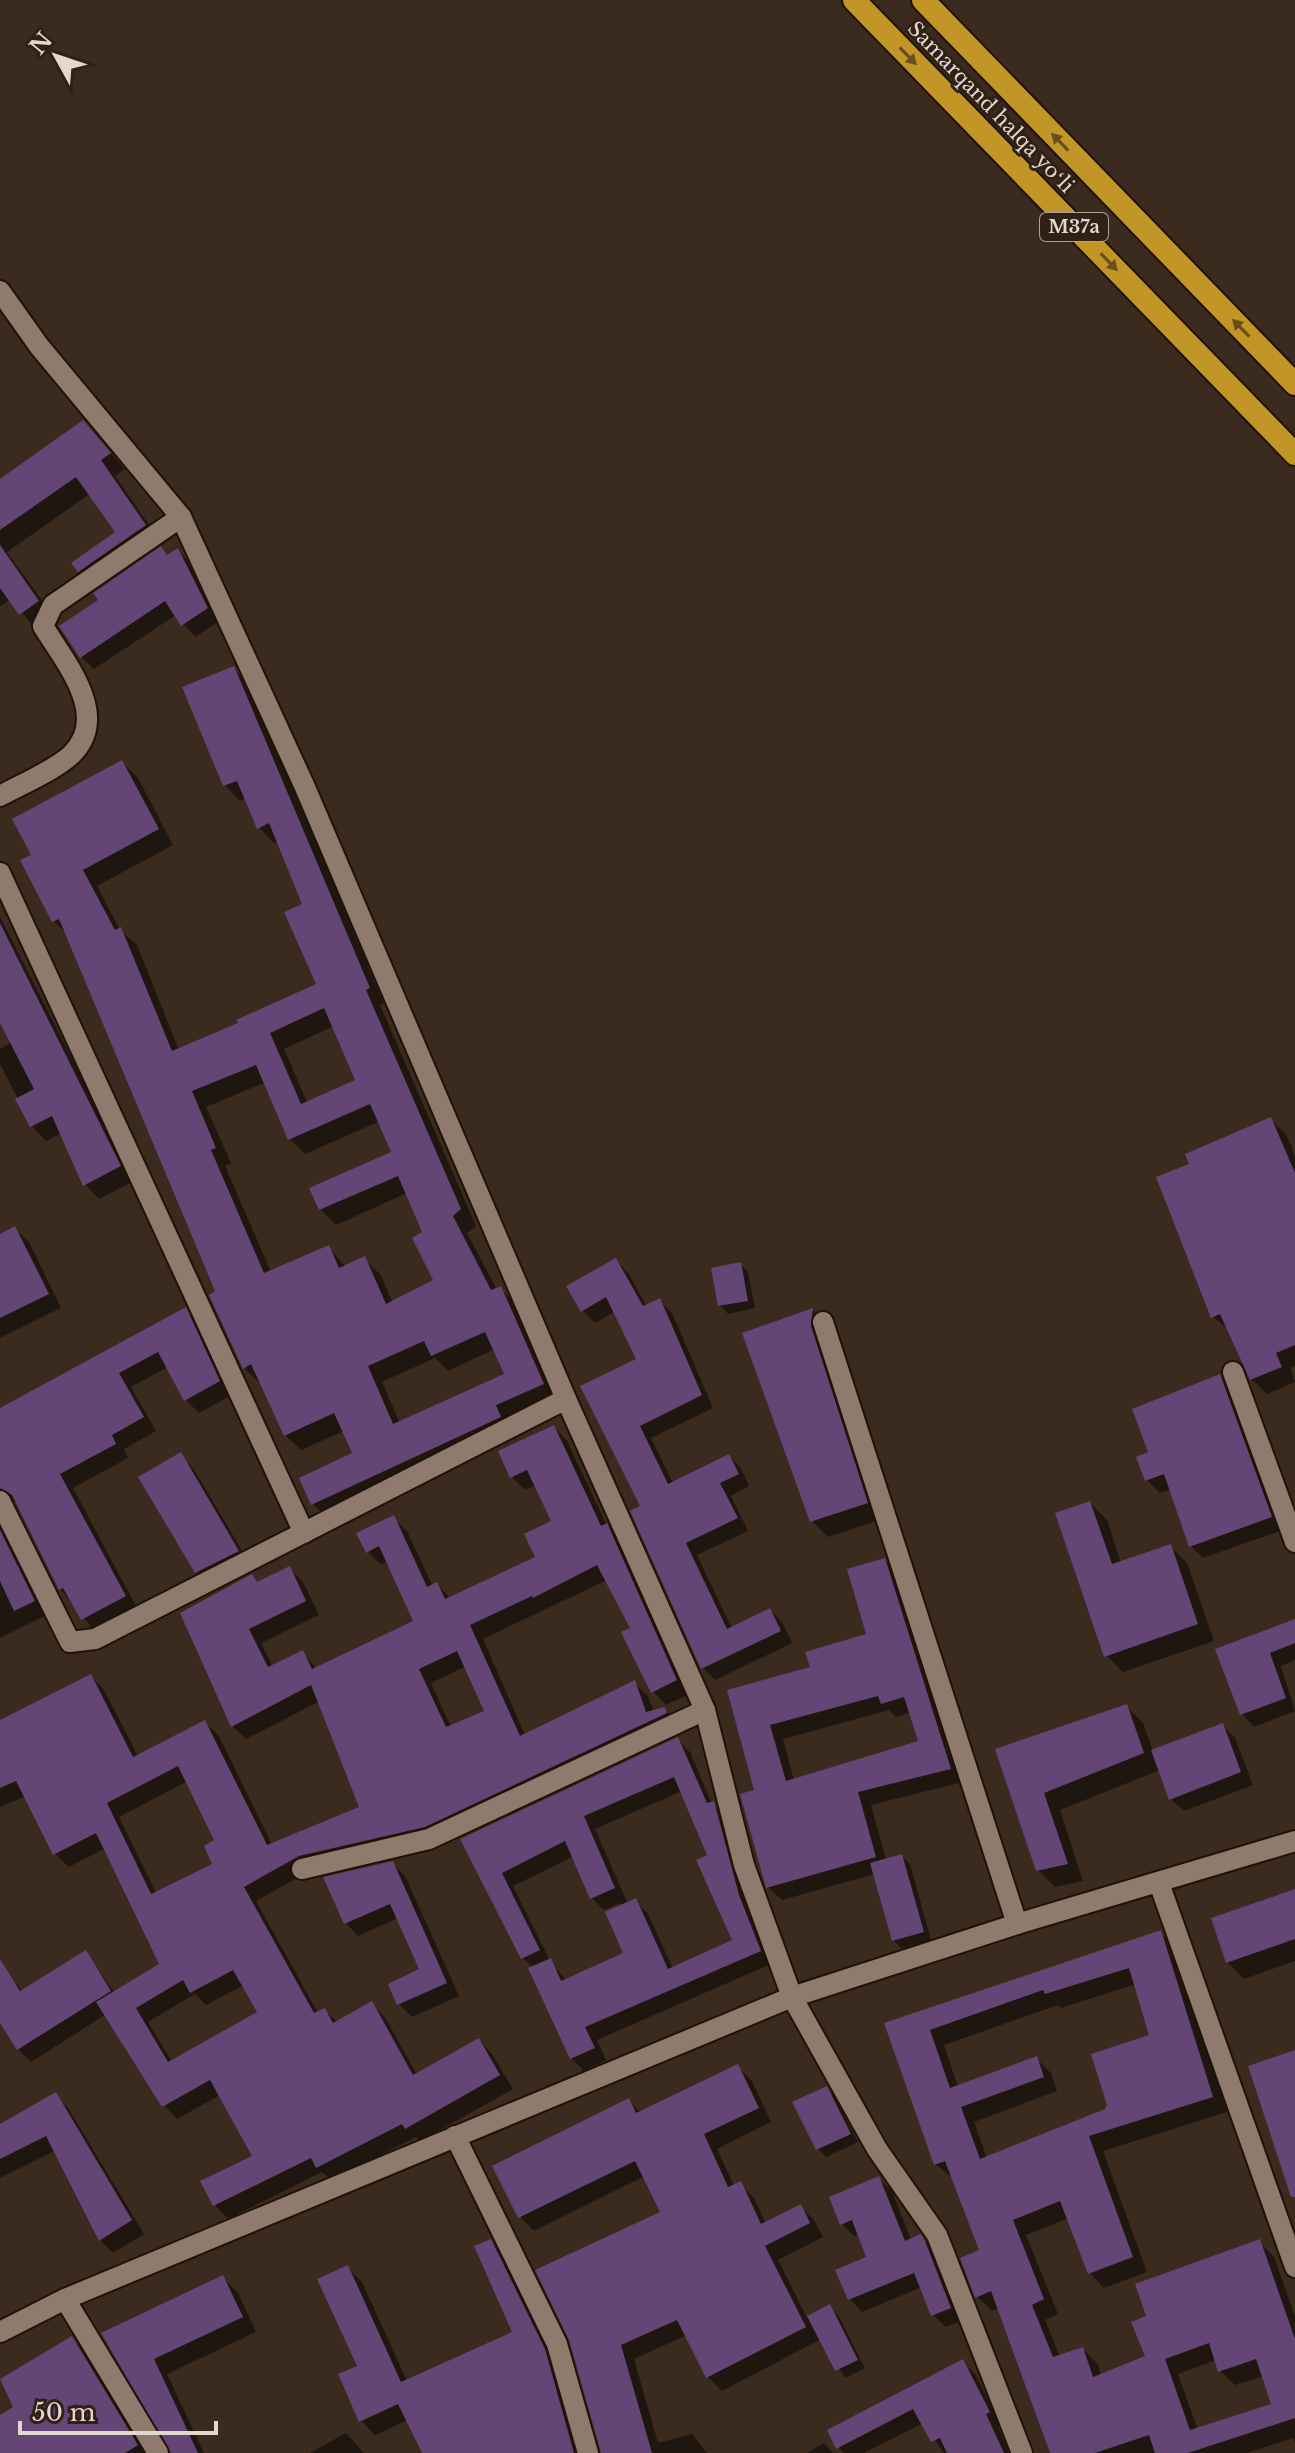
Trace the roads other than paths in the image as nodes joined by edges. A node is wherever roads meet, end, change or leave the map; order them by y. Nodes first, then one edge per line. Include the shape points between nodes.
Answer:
1 (854, 0) edge
2 (923, 0) edge
3 (0, 291) edge
4 (1295, 384) edge
5 (1295, 454) edge
6 (181, 517) junction
7 (0, 796) edge
8 (0, 873) edge
9 (823, 1322) dead end
10 (1233, 1372) dead end
11 (566, 1399) junction
12 (0, 1501) edge
13 (304, 1533) junction
14 (1295, 1542) edge
15 (705, 1710) junction
16 (1295, 1841) edge
17 (302, 1869) dead end
18 (1159, 1883) junction
19 (1017, 1924) junction
20 (792, 1997) junction
21 (455, 2136) junction
22 (1295, 2267) edge
23 (65, 2299) junction
24 (0, 2332) edge
25 (158, 2453) edge
26 (588, 2453) edge
27 (1022, 2453) edge

1 -> 5 highway, Samarqand halqa yoʻli / M37a
4 -> 2 highway, Samarqand halqa yoʻli / M37a
3 - 6 street
6 - 7 street via 53,605 43,626 87,700 83,734 71,755
6 - 11 street via 304,785
8 - 13 street
9 - 19 street
10 - 14 street
11 - 13 street
11 - 15 street
12 - 13 street via 70,1642 95,1639
15 - 17 street via 429,1839
15 - 20 street via 744,1865
16 - 18 street
18 - 19 street
18 - 22 street
19 - 20 street
20 - 21 street
20 - 27 street via 877,2149 937,2235
21 - 23 street
21 - 26 street via 557,2344
23 - 24 street
23 - 25 street

